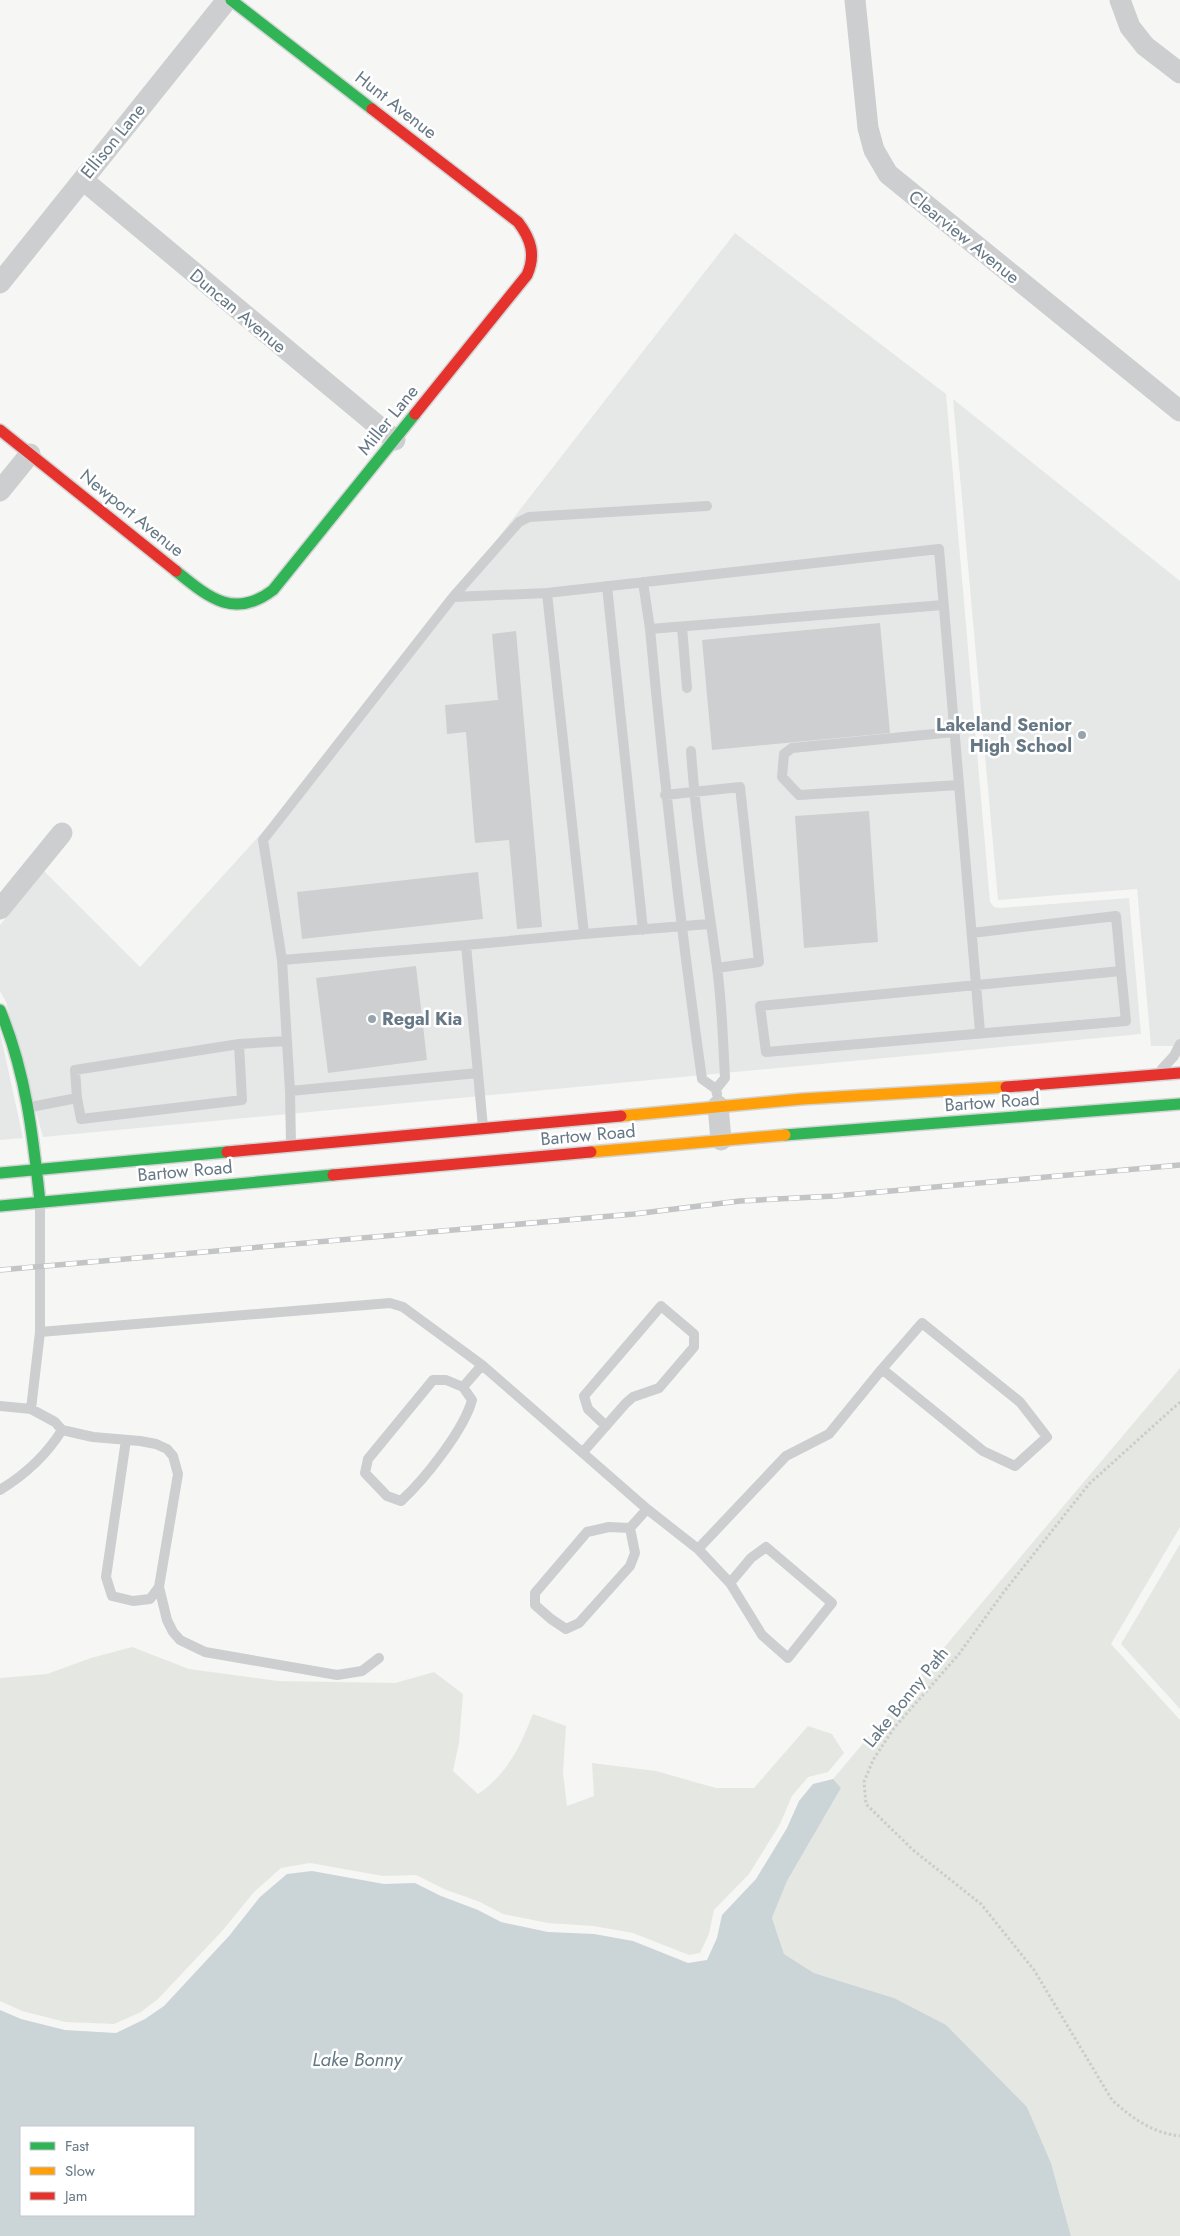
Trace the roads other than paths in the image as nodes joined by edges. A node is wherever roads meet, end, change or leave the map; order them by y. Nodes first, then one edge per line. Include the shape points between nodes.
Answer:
1 (229, 0) edge
2 (855, 0) edge
3 (1120, 0) edge
4 (1180, 73) edge
5 (82, 180) junction
6 (532, 244) joint
7 (0, 283) edge
8 (1180, 411) edge
9 (0, 430) edge
10 (395, 440) junction
11 (30, 454) junction
12 (0, 491) edge
13 (707, 506) dead end
14 (643, 582) junction
15 (607, 586) junction
16 (547, 593) junction
17 (453, 597) junction
18 (249, 604) joint
19 (943, 605) junction
20 (682, 627) junction
21 (650, 629) junction
22 (687, 688) dead end
23 (954, 732) junction
24 (692, 751) dead end
25 (959, 785) junction
26 (694, 790) junction
27 (665, 795) junction
28 (62, 833) dead end
29 (0, 909) edge
30 (709, 924) junction
31 (680, 927) junction
32 (643, 930) junction
33 (972, 933) junction
34 (584, 934) junction
35 (466, 945) junction
36 (282, 960) junction
37 (717, 968) junction
38 (1121, 971) junction
39 (976, 984) junction
40 (0, 1010) edge
41 (980, 1032) junction
42 (286, 1041) junction
43 (239, 1044) junction
44 (1180, 1044) edge
45 (1180, 1073) edge
46 (478, 1074) junction
47 (1153, 1076) junction
48 (290, 1091) junction
49 (77, 1098) junction
50 (717, 1098) junction
51 (1180, 1104) edge
52 (30, 1108) junction
53 (483, 1128) junction
54 (721, 1140) junction
55 (291, 1145) junction
56 (37, 1170) junction
57 (0, 1172) edge
58 (40, 1202) junction
59 (0, 1206) edge
60 (40, 1332) junction
61 (482, 1365) junction
62 (882, 1369) junction
63 (463, 1387) junction
64 (0, 1406) edge
65 (31, 1409) junction
66 (606, 1426) junction
67 (62, 1430) junction
68 (126, 1440) junction
69 (583, 1452) junction
70 (0, 1490) edge
71 (647, 1509) junction
72 (630, 1528) junction
73 (698, 1549) junction
74 (730, 1583) junction
75 (159, 1587) junction
76 (379, 1658) dead end

1 - 5 street, Ellison Lane
1 - 6 main road, Hunt Avenue via 518,222
2 - 8 street, Clearview Avenue via 868,128 874,150 888,174
3 - 4 street via 1130,27 1145,46
5 - 7 street, Ellison Lane
5 - 10 street, Duncan Avenue
6 - 10 main road, Miller Lane via 534,253 527,275
9 - 11 main road, Newport Avenue
10 - 18 main road, Miller Lane via 273,590 262,600
11 - 12 street
11 - 18 main road, Newport Avenue via 206,595 221,602
13 - 17 lane via 529,517 519,522
14 - 15 lane
14 - 19 lane via 939,550
14 - 21 lane
15 - 16 lane
15 - 32 lane
16 - 17 lane
16 - 34 lane
17 - 36 lane via 263,840
19 - 20 lane
19 - 23 lane
20 - 21 lane
20 - 22 lane
21 - 27 lane
23 - 25 lane
23 - 25 lane via 792,748 784,754 782,777 800,795
24 - 26 lane
25 - 33 lane
26 - 27 lane
26 - 30 lane
26 - 37 lane via 740,787 759,962
27 - 31 lane
28 - 29 street
30 - 31 lane
30 - 37 lane
31 - 32 lane
31 - 50 lane via 702,1079
32 - 34 lane
33 - 38 lane via 1116,916
33 - 39 lane
34 - 35 lane
35 - 36 lane
35 - 46 lane
36 - 42 lane
37 - 50 lane via 726,1078
38 - 39 lane
38 - 41 lane via 1126,1021
39 - 41 lane
39 - 41 lane via 760,1006 766,1052
40 - 52 main road via 23,1070
42 - 43 lane
42 - 48 lane
43 - 49 lane via 74,1070
43 - 49 lane via 242,1100 81,1119
44 - 47 lane via 1166,1065
45 - 47 main road, Bartow Road
46 - 48 lane
46 - 53 lane
47 - 50 main road, Bartow Road via 1047,1085
48 - 55 lane
49 - 52 lane
50 - 53 main road, Bartow Road
50 - 54 street
51 - 54 main road, Bartow Road
52 - 56 main road
53 - 55 main road, Bartow Road
54 - 58 main road, Bartow Road
55 - 56 main road, Bartow Road
56 - 57 main road, Bartow Road
56 - 58 main road
58 - 59 main road, Bartow Road
58 - 60 lane
60 - 61 lane via 390,1302 403,1307
60 - 65 lane
61 - 63 lane
61 - 69 lane
62 - 62 lane via 922,1323 1020,1402 1047,1437 1015,1466 983,1451
62 - 73 lane via 830,1434 786,1456
63 - 63 lane via 446,1380 433,1380 368,1459 365,1473 387,1496 401,1501 419,1485 468,1415 472,1400
64 - 65 lane
65 - 67 lane via 56,1422
66 - 66 lane via 588,1409 584,1396 661,1306 694,1334 694,1347 659,1388 634,1397
66 - 69 lane
67 - 68 lane
67 - 70 lane via 51,1448 23,1476
68 - 75 lane via 167,1449 173,1456 178,1474
68 - 75 lane via 106,1577 112,1596 133,1601 150,1599
69 - 71 lane
71 - 72 lane
71 - 73 lane
72 - 72 lane via 609,1527 587,1532 535,1593 535,1605 566,1629 579,1623 630,1566 635,1553
73 - 74 lane
74 - 74 lane via 762,1635 788,1658 832,1603 766,1547 751,1558
75 - 76 lane via 166,1620 173,1632 180,1640 205,1652 337,1676 362,1671

